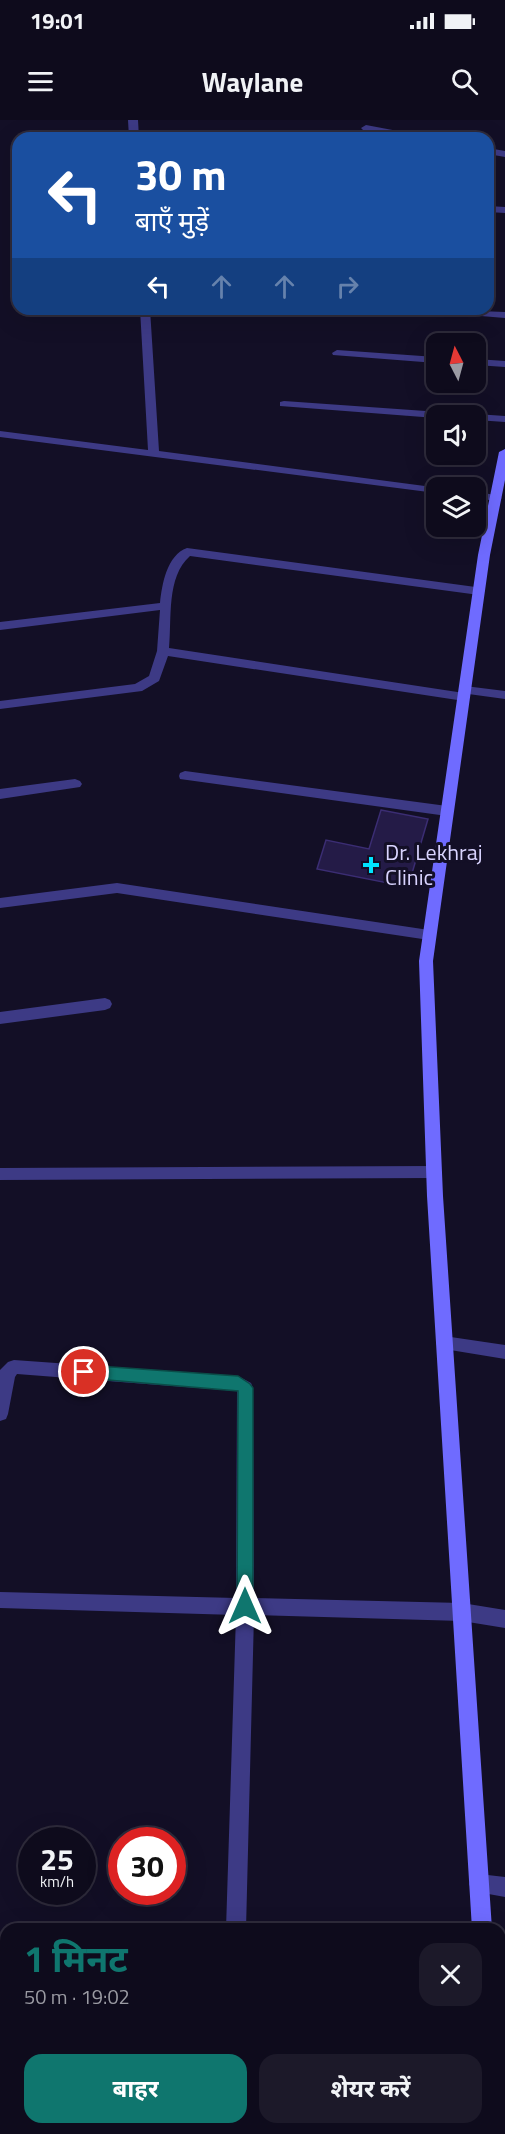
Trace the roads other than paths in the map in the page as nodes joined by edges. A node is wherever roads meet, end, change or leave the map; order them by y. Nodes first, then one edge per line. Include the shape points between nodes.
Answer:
1 (366, 128) dead end
2 (387, 132) edge
3 (145, 315) edge
4 (337, 353) dead end
5 (426, 359) edge
6 (486, 363) edge
7 (505, 364) edge
8 (284, 404) dead end
9 (426, 414) edge
10 (486, 418) edge
11 (505, 419) edge
12 (0, 434) edge
13 (505, 452) edge
14 (154, 454) junction
15 (426, 489) edge
16 (486, 496) edge
17 (496, 498) junction
18 (479, 591) junction
19 (164, 606) junction
20 (0, 626) edge
21 (163, 651) junction
22 (464, 693) junction
23 (505, 695) edge
24 (0, 705) edge
25 (185, 776) dead end
26 (75, 784) dead end
27 (0, 794) edge
28 (447, 811) junction
29 (0, 903) edge
30 (429, 935) junction
31 (105, 1004) dead end
32 (0, 1018) edge
33 (434, 1172) junction
34 (0, 1174) edge
35 (444, 1343) junction
36 (505, 1353) edge
37 (0, 1414) edge
38 (0, 1600) edge
39 (245, 1606) junction
40 (462, 1612) junction
41 (505, 1619) edge
42 (479, 1884) junction
43 (505, 1887) edge
44 (236, 1923) edge
45 (482, 1923) edge

1 - 2 street
3 - 14 street
4 - 5 street
6 - 7 street
8 - 9 street
10 - 11 street
12 - 14 street
13 - 17 street
14 - 15 street
16 - 17 street
17 - 18 street
18 - 19 street via 193,551 176,561
18 - 22 street
19 - 20 street
19 - 21 street
21 - 22 street
21 - 24 street via 155,678 138,688
22 - 23 street
22 - 28 street
25 - 28 street
26 - 27 street
28 - 30 street
29 - 30 street via 117,888
30 - 33 street via 426,961
31 - 32 street
33 - 34 street
33 - 35 street
35 - 36 street
35 - 40 street
37 - 39 street via 8,1373 14,1367 242,1386 246,1393
38 - 39 street
39 - 40 street
39 - 44 street
40 - 41 street
40 - 42 street
42 - 43 street
42 - 45 street

